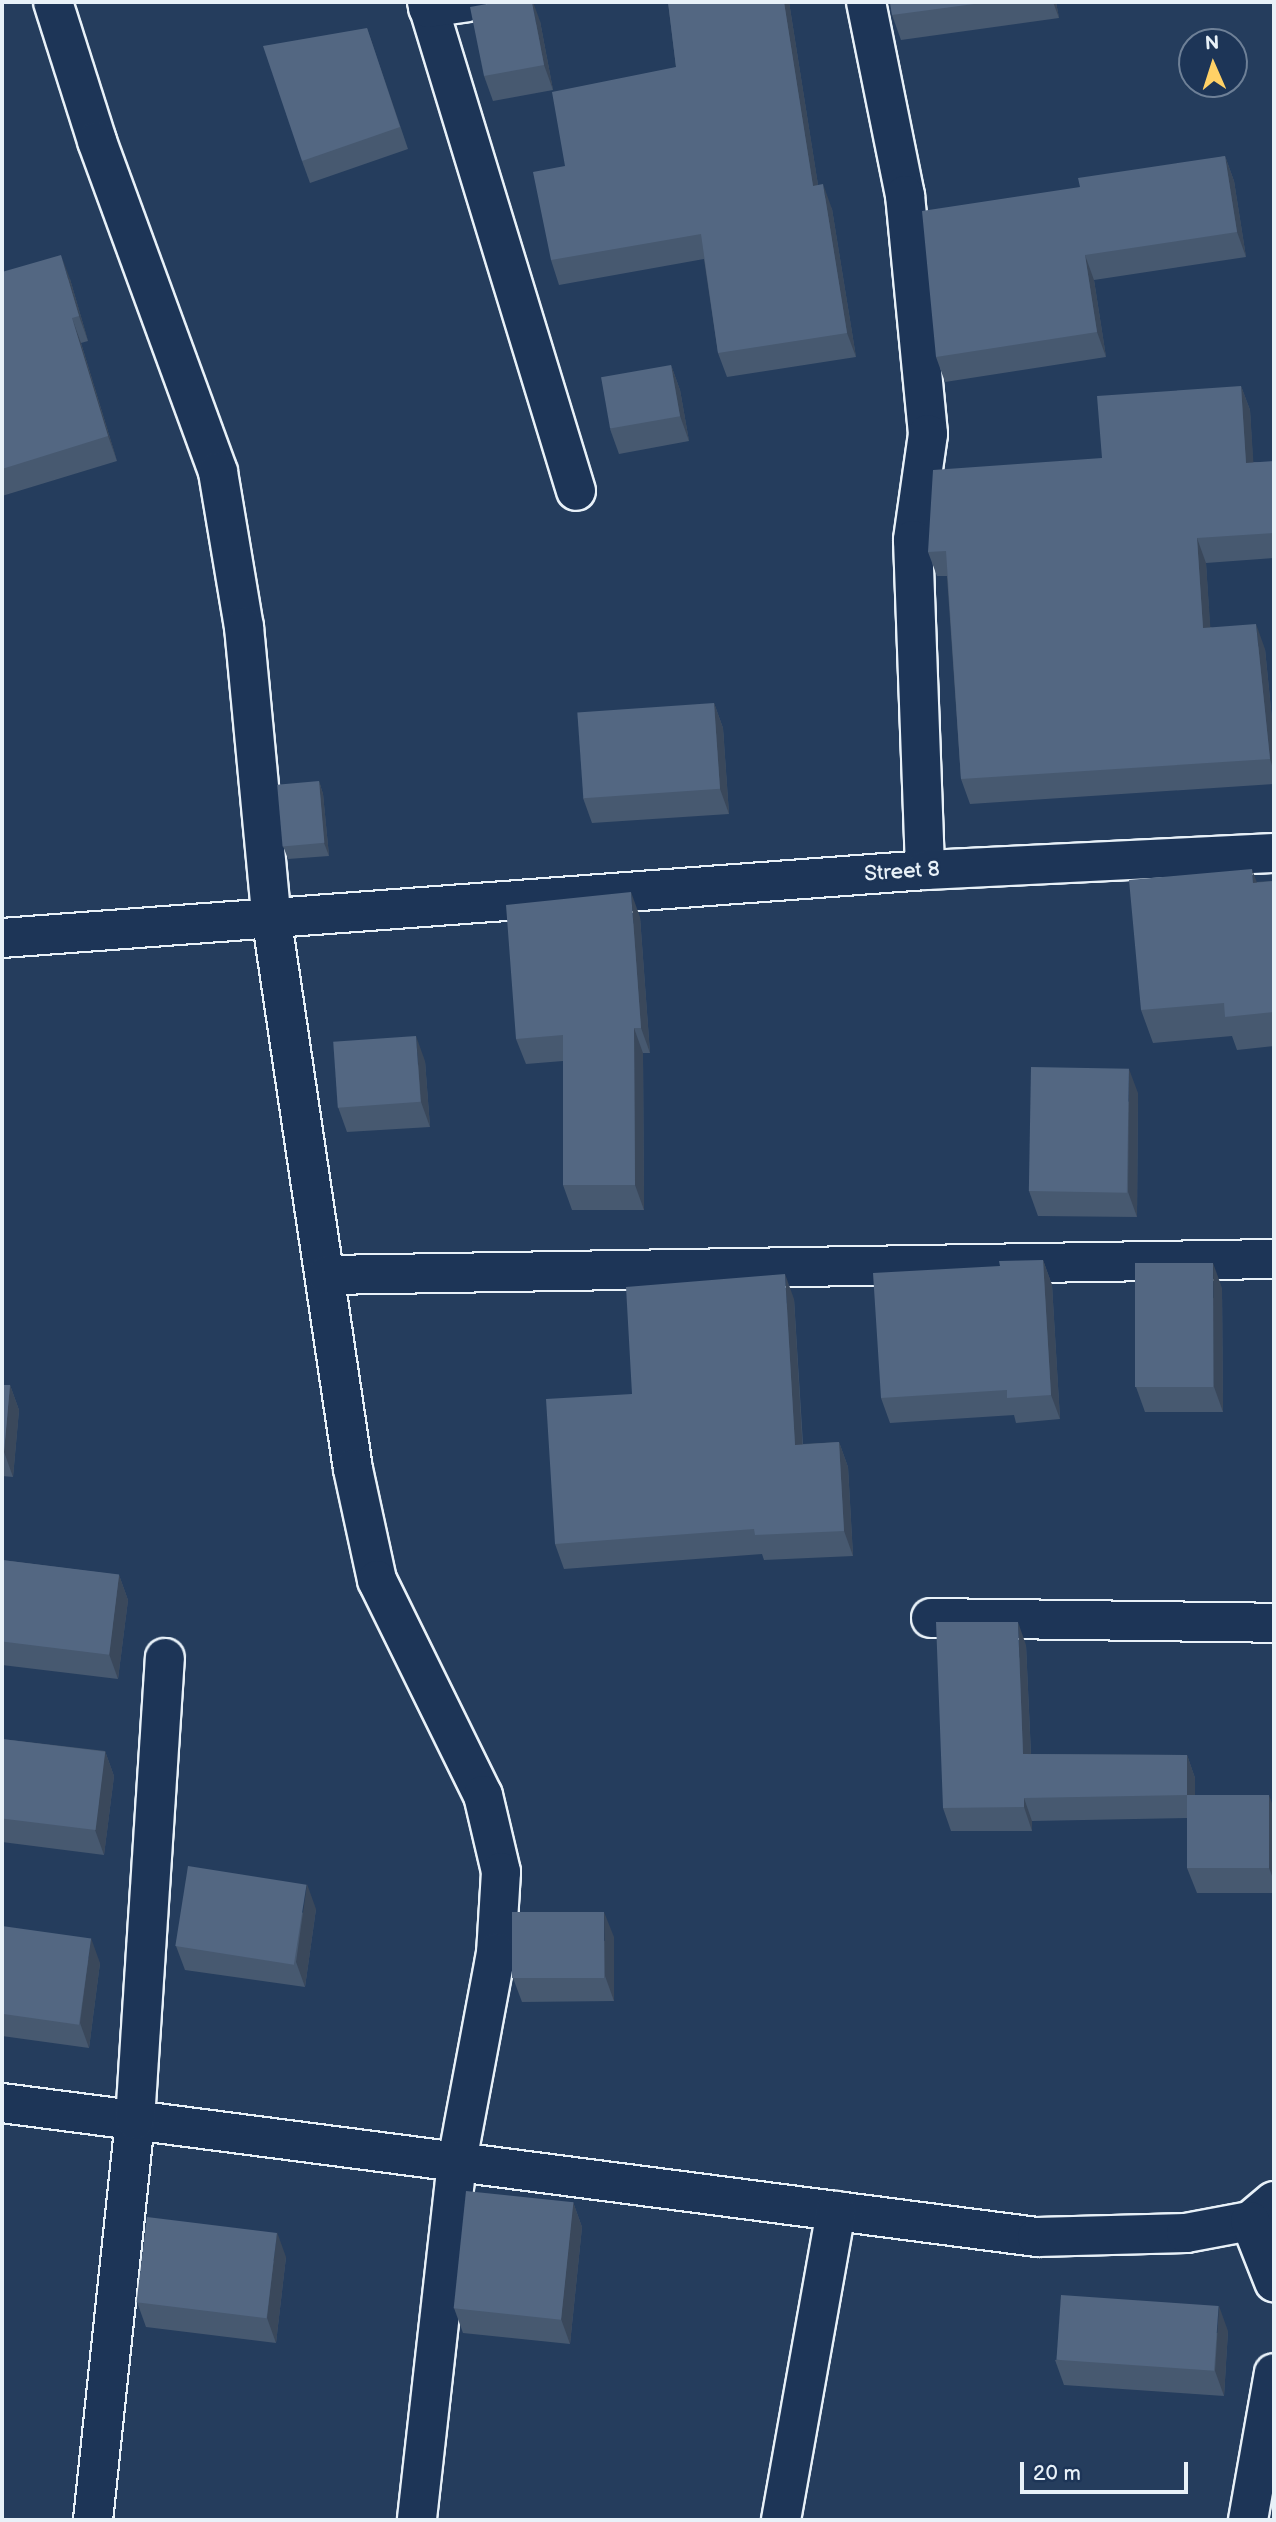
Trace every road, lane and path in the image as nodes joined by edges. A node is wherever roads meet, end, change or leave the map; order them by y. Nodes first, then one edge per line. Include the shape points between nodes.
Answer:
1 (53, 2) edge
2 (467, 2) edge
3 (866, 2) edge
4 (427, 5) edge
5 (576, 491) dead end
6 (1274, 853) edge
7 (925, 870) junction
8 (272, 922) junction
9 (2, 938) edge
10 (1274, 1258) edge
11 (327, 1275) junction
12 (931, 1618) dead end
13 (1274, 1623) edge
14 (165, 1658) dead end
15 (2, 2102) edge
16 (135, 2120) junction
17 (457, 2162) junction
18 (836, 2211) junction
19 (1262, 2211) edge
20 (1274, 2282) edge
21 (1274, 2372) edge
22 (93, 2520) edge
23 (416, 2520) edge
24 (781, 2520) edge
25 (1248, 2520) edge

1 - 8 street via 97,141 218,472 244,627
2 - 4 street
3 - 7 street via 905,195 928,434 913,540
4 - 5 street
6 - 7 street, Street 8
7 - 8 street, Street 8
8 - 9 street, Street 8
8 - 11 street
10 - 11 street
11 - 17 street via 352,1469 377,1580 483,1795 501,1872 496,1953
12 - 13 street
14 - 16 street
15 - 16 street
16 - 17 street
16 - 22 street
17 - 18 street
17 - 23 street
18 - 19 street via 1037,2237 1186,2233
18 - 24 street
19 - 20 street
21 - 25 street

